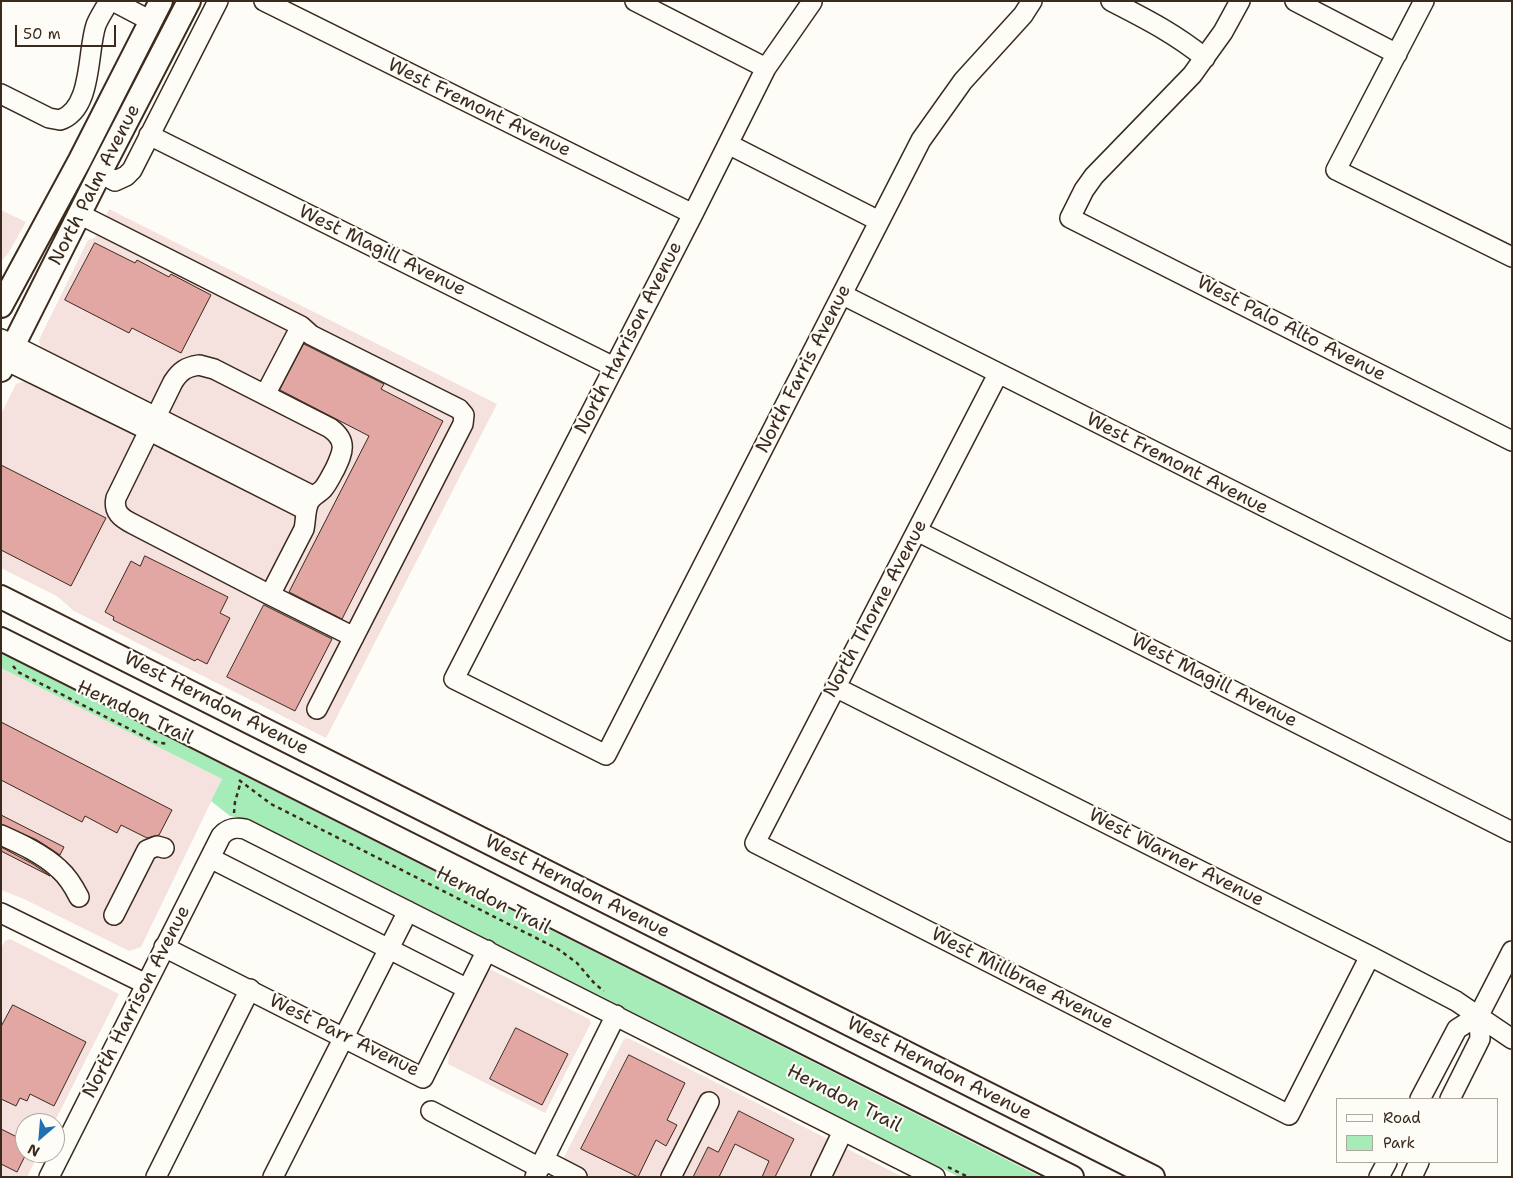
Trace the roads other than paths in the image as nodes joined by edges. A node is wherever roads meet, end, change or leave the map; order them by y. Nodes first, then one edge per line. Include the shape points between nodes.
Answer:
1 (111, 1) edge
2 (161, 1) edge
3 (189, 1) edge
4 (218, 1) edge
5 (264, 1) edge
6 (636, 1) edge
7 (1032, 1) edge
8 (1111, 1) edge
9 (1240, 1) edge
10 (1295, 1) edge
11 (1424, 1) edge
12 (812, 2) edge
13 (151, 21) junction
14 (1397, 54) junction
15 (1205, 58) junction
16 (766, 68) junction
17 (1, 94) edge
18 (149, 135) junction
19 (728, 144) junction
20 (100, 173) junction
21 (79, 214) junction
22 (693, 214) junction
23 (879, 221) junction
24 (1512, 257) edge
25 (843, 295) junction
26 (1, 306) edge
27 (301, 326) junction
28 (5, 354) edge
29 (614, 367) junction
30 (998, 374) junction
31 (265, 395) junction
32 (152, 423) junction
33 (1512, 441) edge
34 (310, 503) junction
35 (917, 531) junction
36 (270, 594) junction
37 (1, 596) edge
38 (1512, 632) edge
39 (354, 637) junction
40 (1, 638) edge
41 (454, 680) joint
42 (835, 687) junction
43 (317, 709) dead end
44 (1512, 832) edge
45 (1, 836) edge
46 (755, 844) joint
47 (164, 848) dead end
48 (210, 858) junction
49 (80, 897) dead end
50 (408, 911) junction
51 (1, 913) edge
52 (114, 914) dead end
53 (164, 947) junction
54 (389, 949) junction
55 (487, 950) junction
56 (1512, 951) edge
57 (1370, 956) junction
58 (146, 984) junction
59 (458, 984) dead end
60 (250, 989) junction
61 (616, 1015) junction
62 (1478, 1015) junction
63 (344, 1038) junction
64 (1512, 1039) edge
65 (1421, 1098) edge
66 (1450, 1098) edge
67 (709, 1102) dead end
68 (431, 1111) dead end
69 (844, 1131) junction
70 (1386, 1163) edge
71 (1419, 1163) edge
72 (539, 1168) edge
73 (938, 1170) edge
74 (49, 1177) edge
75 (156, 1177) edge
76 (273, 1177) edge
77 (577, 1177) edge
78 (671, 1177) edge
79 (821, 1177) edge
80 (1072, 1177) edge
81 (1154, 1177) edge
82 (1379, 1177) edge
83 (1412, 1177) edge

1 - 13 street
1 - 17 street via 96,26 86,86 71,113 60,120 49,118
2 - 13 main road, North Palm Avenue
3 - 20 main road, North Palm Avenue
4 - 18 street
5 - 22 street, West Fremont Avenue
6 - 16 street
7 - 23 street, North Farris Avenue via 940,112 921,140
8 - 15 street via 1159,25
9 - 15 street
10 - 14 street
11 - 14 street
12 - 16 street, North Harrison Avenue
13 - 21 main road via 126,96 76,194
13 - 26 main road, North Palm Avenue
14 - 24 street via 1336,170
15 - 33 street, West Palo Alto Avenue via 1094,176 1070,218
16 - 19 street, North Harrison Avenue
18 - 20 street via 126,176 115,181
18 - 29 street, West Magill Avenue
19 - 22 street, North Harrison Avenue
19 - 23 street
20 - 21 main road, North Palm Avenue
21 - 27 street
21 - 28 main road, North Palm Avenue
22 - 29 street, North Harrison Avenue
23 - 25 street, North Farris Avenue
25 - 30 street, West Fremont Avenue
25 - 41 street, North Farris Avenue via 606,755
27 - 31 street
27 - 39 street via 311,335 459,409 464,415 463,424
28 - 32 street
29 - 41 street, North Harrison Avenue
30 - 35 street, North Thorne Avenue
30 - 38 street, West Fremont Avenue
31 - 32 street via 207,366 188,366 179,373
31 - 34 street via 330,428 340,437 341,456 329,480
32 - 34 street
32 - 36 street via 116,498 119,515
34 - 36 street via 304,529
35 - 42 street, North Thorne Avenue
35 - 44 street, West Magill Avenue
36 - 39 street
37 - 81 main road, West Herndon Avenue
39 - 43 street
40 - 80 main road, West Herndon Avenue
42 - 46 street, North Thorne Avenue
42 - 57 street, West Warner Avenue
45 - 49 street via 59,868
46 - 57 street, West Millbrae Avenue via 1289,1115
47 - 52 street via 157,846 147,850
48 - 50 street, North Harrison Avenue via 221,836 236,827
48 - 53 street, North Harrison Avenue
48 - 54 street
50 - 54 street
50 - 55 street
51 - 58 street
53 - 58 street, North Harrison Avenue
53 - 60 street, West Parr Avenue
54 - 59 street
54 - 63 street
55 - 61 street
55 - 63 street, West Parr Avenue via 424,1078
56 - 62 street
57 - 62 street, West Warner Avenue
58 - 74 street, North Harrison Avenue
60 - 63 street, West Parr Avenue
60 - 75 street
61 - 69 street
61 - 72 street
62 - 64 street, West Warner Avenue
62 - 65 street via 1456,1029
62 - 66 street via 1480,1039
63 - 76 street
67 - 78 street
68 - 72 street
69 - 73 street
69 - 79 street
70 - 82 street
71 - 83 street
72 - 77 street

